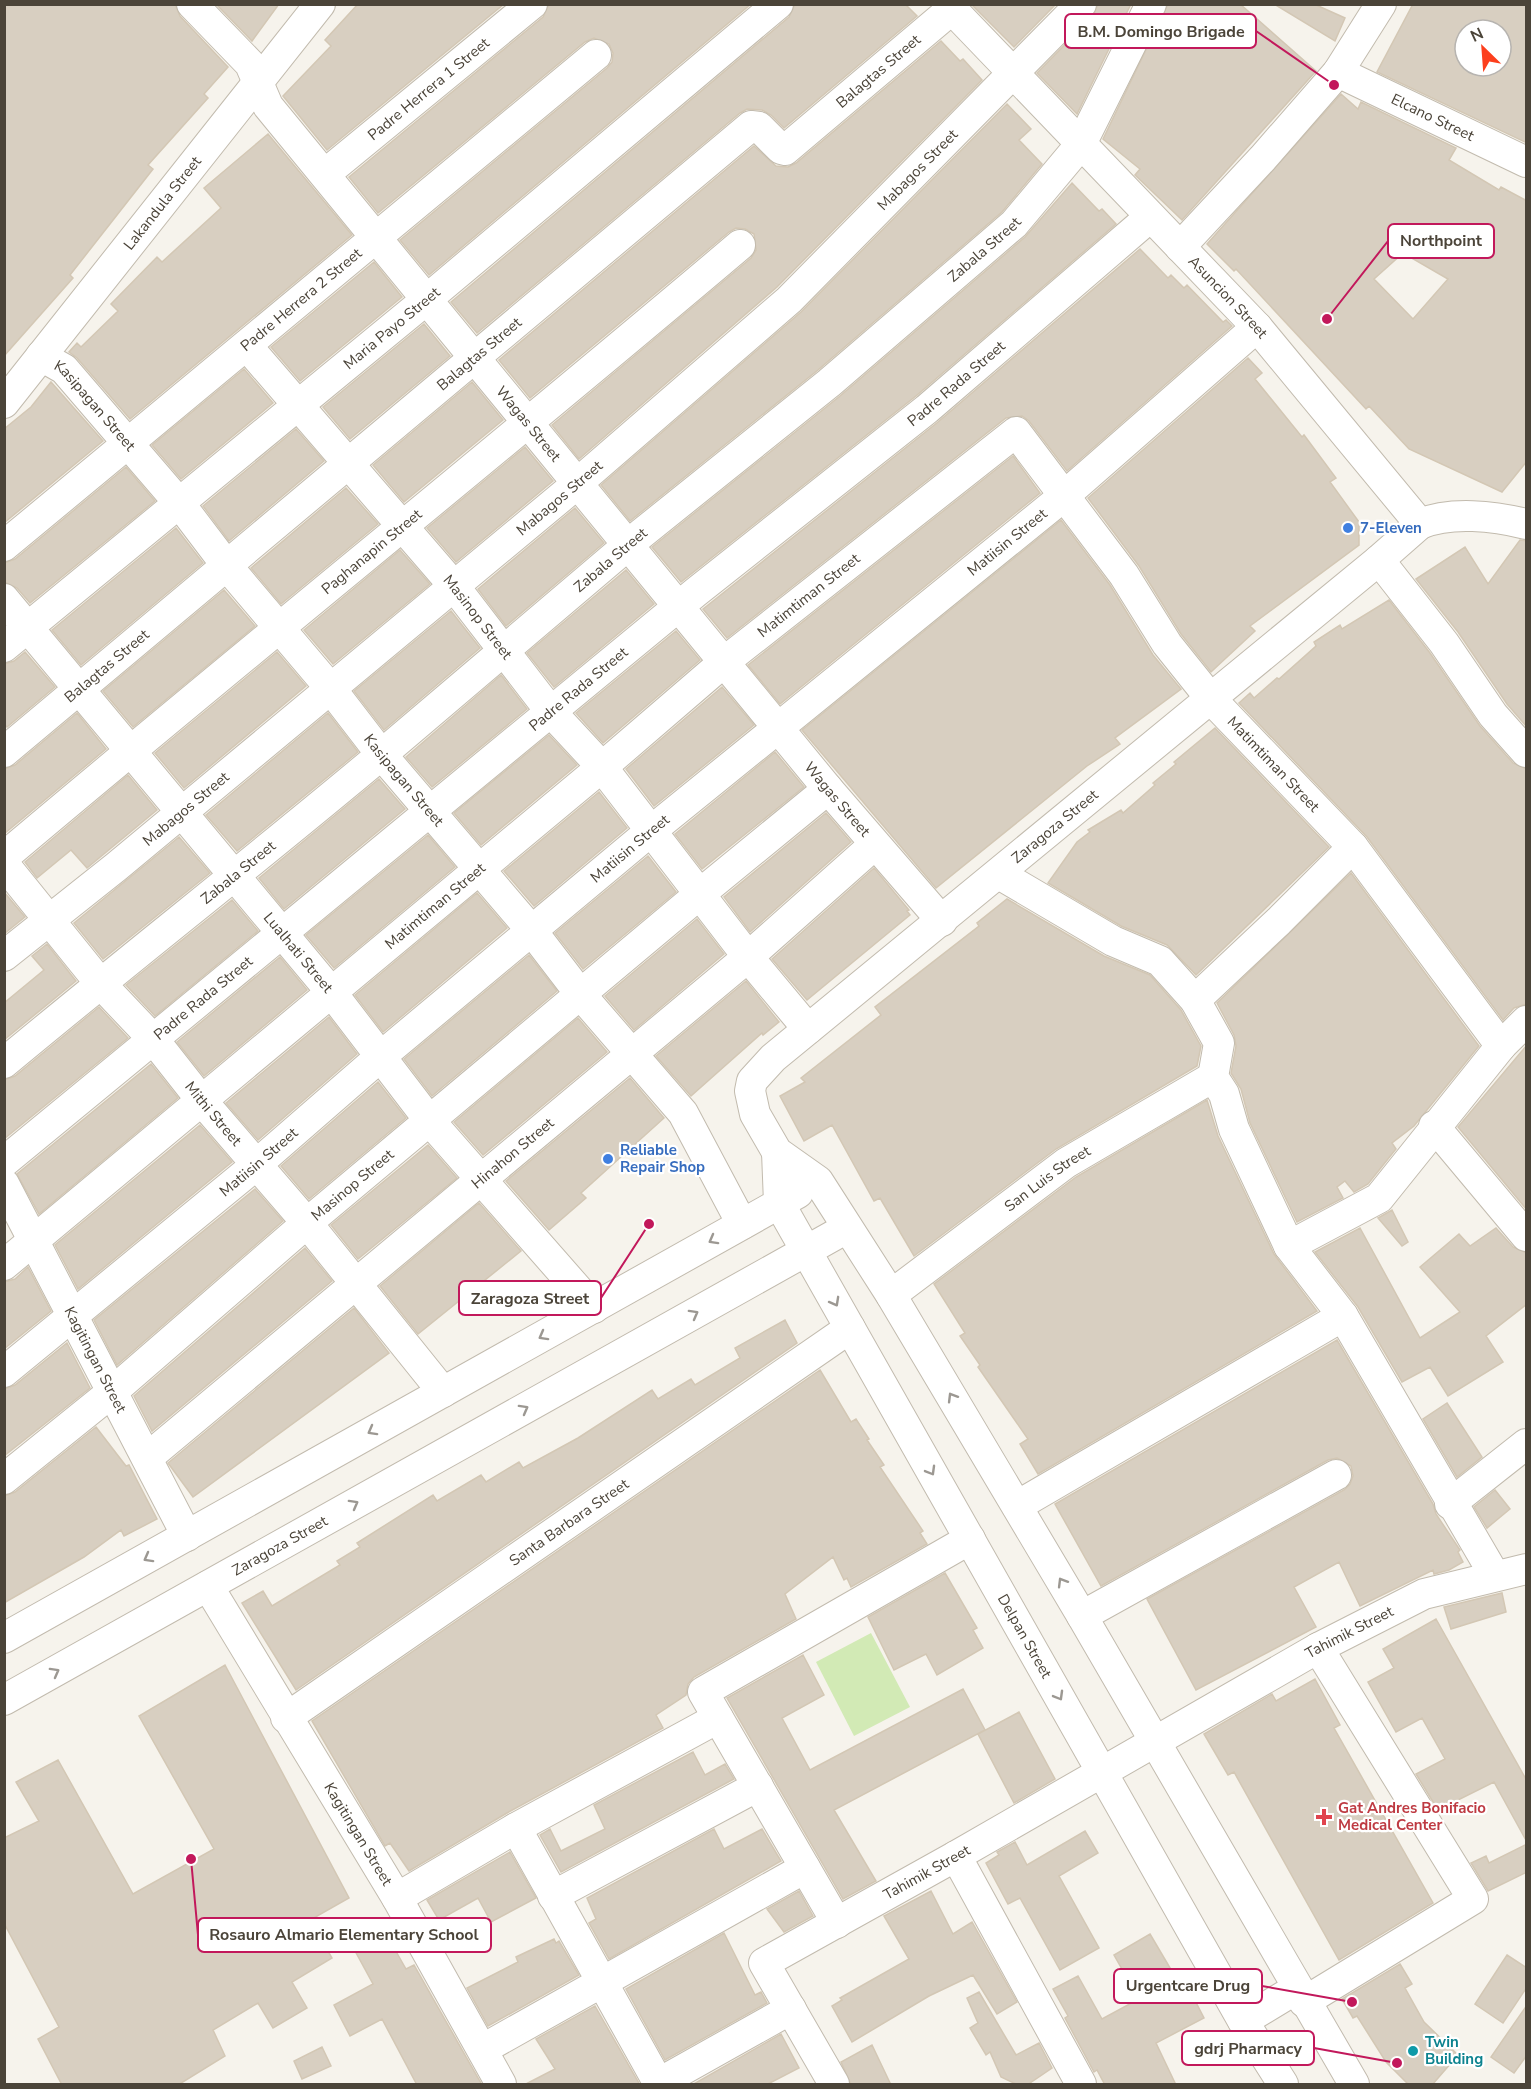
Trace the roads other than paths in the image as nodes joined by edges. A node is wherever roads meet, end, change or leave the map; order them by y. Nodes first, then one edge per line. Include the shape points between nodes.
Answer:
1 (192, 4) edge
2 (320, 4) edge
3 (532, 4) edge
4 (778, 4) edge
5 (1081, 4) edge
6 (1151, 4) edge
7 (1381, 4) edge
8 (949, 7) edge
9 (596, 55) dead end
10 (1012, 72) junction
11 (1338, 72) junction
12 (258, 82) junction
13 (1081, 144) junction
14 (1527, 162) edge
15 (325, 174) junction
16 (1150, 216) junction
17 (376, 237) junction
18 (740, 245) dead end
19 (1180, 247) junction
20 (426, 300) junction
21 (1257, 327) junction
22 (247, 346) junction
23 (41, 356) junction
24 (476, 359) junction
25 (4, 403) edge
26 (298, 405) junction
27 (529, 424) junction
28 (128, 444) junction
29 (350, 465) junction
30 (577, 483) junction
31 (1065, 496) junction
32 (180, 504) junction
33 (1420, 524) junction
34 (1527, 524) edge
35 (402, 526) junction
36 (628, 544) junction
37 (4, 546) edge
38 (1379, 560) junction
39 (227, 566) junction
40 (454, 586) junction
41 (4, 599) edge
42 (679, 607) junction
43 (28, 628) junction
44 (281, 628) junction
45 (4, 647) edge
46 (503, 650) junction
47 (724, 662) junction
48 (79, 689) junction
49 (331, 689) junction
50 (1211, 699) junction
51 (551, 712) junction
52 (777, 728) junction
53 (130, 750) junction
54 (4, 752) edge
55 (1527, 752) edge
56 (381, 754) junction
57 (602, 767) junction
58 (828, 789) junction
59 (181, 811) junction
60 (431, 812) junction
61 (652, 830) junction
62 (874, 845) junction
63 (1353, 847) junction
64 (4, 857) edge
65 (4, 864) edge
66 (479, 869) junction
67 (999, 874) junction
68 (234, 875) junction
69 (701, 892) junction
70 (49, 919) junction
71 (942, 921) junction
72 (532, 932) junction
73 (283, 934) junction
74 (4, 956) edge
75 (748, 957) junction
76 (100, 983) junction
77 (332, 993) junction
78 (580, 995) junction
79 (1195, 1000) junction
80 (1527, 1021) edge
81 (808, 1029) junction
82 (154, 1040) junction
83 (1501, 1046) junction
84 (632, 1054) junction
85 (380, 1057) junction
86 (4, 1063) edge
87 (1213, 1077) junction
88 (202, 1101) junction
89 (429, 1120) junction
90 (1434, 1126) junction
91 (777, 1152) junction
92 (4, 1162) edge
93 (256, 1165) junction
94 (483, 1179) junction
95 (818, 1181) junction
96 (4, 1184) edge
97 (779, 1203) junction
98 (307, 1223) junction
99 (742, 1224) junction
100 (848, 1228) junction
101 (1527, 1236) edge
102 (35, 1239) junction
103 (1289, 1246) junction
104 (807, 1251) junction
105 (4, 1265) edge
106 (356, 1285) junction
107 (891, 1295) junction
108 (594, 1308) junction
109 (73, 1314) junction
110 (1343, 1316) junction
111 (850, 1328) junction
112 (4, 1372) edge
113 (112, 1392) junction
114 (443, 1392) junction
115 (1527, 1444) edge
116 (147, 1458) junction
117 (1336, 1475) dead end
118 (4, 1479) edge
119 (1450, 1504) junction
120 (1017, 1506) junction
121 (187, 1536) junction
122 (970, 1539) junction
123 (1527, 1569) edge
124 (1495, 1576) junction
125 (208, 1586) junction
126 (1082, 1616) junction
127 (4, 1638) edge
128 (1318, 1647) junction
129 (4, 1700) edge
130 (286, 1718) junction
131 (718, 1718) junction
132 (1155, 1742) junction
133 (1103, 1773) junction
134 (758, 1786) junction
135 (516, 1828) junction
136 (956, 1856) junction
137 (805, 1868) junction
138 (554, 1896) junction
139 (398, 1898) junction
140 (837, 1923) junction
141 (601, 1981) junction
142 (1300, 1996) junction
143 (791, 2009) junction
144 (1243, 2021) junction
145 (483, 2049) junction
146 (659, 2084) edge
147 (501, 2085) edge
148 (834, 2085) edge
149 (1081, 2085) edge
150 (1283, 2085) edge
151 (1354, 2085) edge

1 - 12 street, Wagas Street via 250,64
2 - 12 street, Lakandula Street
3 - 15 street, Padre Herrera 1 Street
4 - 20 street, Maria Payo Street
5 - 10 street, Mabagos Street
6 - 13 street, Zabala Street
7 - 11 street
8 - 10 street, Asuncion Street
8 - 24 street, Balagtas Street via 785,150 759,126 751,126
9 - 17 street, Padre Herrera 2 Street
10 - 13 street, Asuncion Street
10 - 30 street, Mabagos Street via 789,300
11 - 14 street, Elcano Street
11 - 19 street
12 - 15 street, Wagas Street via 268,106
12 - 23 street, Lakandula Street
13 - 16 street, Asuncion Street
13 - 36 street, Zabala Street via 1014,224 829,383
15 - 17 street, Wagas Street
16 - 19 street, Asuncion Street
16 - 42 street, Padre Rada Street via 935,402
17 - 20 street, Wagas Street
17 - 22 street, Padre Herrera 2 Street
18 - 27 street, Paghanapin Street
19 - 21 street, Asuncion Street
20 - 24 street, Wagas Street
20 - 26 street, Maria Payo Street
21 - 31 street, Matiisin Street
21 - 33 street, Asuncion Street
22 - 26 street, Masinop Street
22 - 28 street, Padre Herrera 2 Street
23 - 25 street, Lakandula Street
23 - 28 street, Kasipagan Street via 63,369
24 - 27 street, Wagas Street
24 - 29 street, Balagtas Street
26 - 29 street, Masinop Street
26 - 32 street, Maria Payo Street
27 - 30 street, Wagas Street
27 - 35 street, Paghanapin Street
28 - 32 street, Kasipagan Street
28 - 37 street, Padre Herrera 2 Street
29 - 35 street, Masinop Street
29 - 39 street, Balagtas Street
30 - 36 street, Wagas Street
30 - 40 street, Mabagos Street
31 - 47 street, Matimtiman Street via 1016,432
31 - 50 street, Matimtiman Street via 1124,575 1167,644
31 - 52 street, Matiisin Street
32 - 39 street, Kasipagan Street
32 - 43 street, Maria Payo Street
33 - 34 street via 1437,517
33 - 38 street, Zaragoza Street
35 - 40 street, Masinop Street
35 - 44 street, Paghanapin Street
36 - 42 street, Wagas Street
36 - 46 street, Zabala Street
38 - 50 street, Zaragoza Street
38 - 55 street via 1444,643 1493,715
39 - 44 street, Kasipagan Street
39 - 48 street, Balagtas Street
40 - 46 street, Masinop Street
40 - 49 street, Mabagos Street
41 - 43 street, Lualhati Street
42 - 47 street, Wagas Street
42 - 51 street, Padre Rada Street
43 - 45 street, Maria Payo Street
43 - 48 street, Lualhati Street
44 - 49 street, Kasipagan Street
44 - 53 street, Paghanapin Street
46 - 51 street, Masinop Street
46 - 56 street, Zabala Street
47 - 52 street, Wagas Street
47 - 57 street, Matimtiman Street
48 - 53 street, Lualhati Street
48 - 54 street, Balagtas Street
49 - 56 street, Kasipagan Street
49 - 59 street, Mabagos Street
50 - 63 street, Matimtiman Street
50 - 67 street, Zaragoza Street
51 - 57 street, Masinop Street
51 - 60 street, Padre Rada Street
52 - 58 street, Wagas Street
52 - 61 street, Matiisin Street
53 - 59 street, Lualhati Street
53 - 64 street, Paghanapin Street
56 - 60 street, Kasipagan Street
56 - 68 street, Zabala Street
57 - 61 street, Masinop Street
57 - 66 street, Matimtiman Street
58 - 62 street, Wagas Street
58 - 69 street, Masinop Street
59 - 68 street, Lualhati Street
59 - 70 street, Mabagos Street
60 - 66 street, Kasipagan Street
60 - 73 street, Padre Rada Street
61 - 69 street, Masinop Street
61 - 72 street, Matiisin Street
62 - 71 street, Wagas Street
62 - 75 street, Hinahon Street
63 - 79 street
63 - 83 street, Matimtiman Street
65 - 70 street, Mithi Street
66 - 72 street, Kasipagan Street
66 - 77 street, Matimtiman Street
67 - 71 street, Zaragoza Street
67 - 79 street via 1113,942 1160,961
68 - 73 street, Lualhati Street
68 - 76 street, Zabala Street
69 - 75 street, Masinop Street
69 - 78 street, Masinop Street
70 - 74 street, Mabagos Street
70 - 76 street, Mithi Street
71 - 81 street, Zaragoza Street
72 - 78 street, Kasipagan Street
72 - 85 street, Matiisin Street
73 - 77 street, Lualhati Street
73 - 82 street, Padre Rada Street
75 - 81 street, Masinop Street
75 - 84 street, Hinahon Street
76 - 82 street, Mithi Street
76 - 86 street, Zabala Street
77 - 85 street, Lualhati Street
77 - 88 street, Matimtiman Street
78 - 84 street, Kasipagan Street
78 - 89 street, Masinop Street
79 - 87 street via 1219,1043
80 - 83 street
81 - 91 street, Zaragoza Street via 759,1071 750,1091 755,1114
82 - 88 street, Mithi Street
82 - 92 street, Padre Rada Street
83 - 90 street
84 - 94 street, Hinahon Street
84 - 99 street, Kasipagan Street via 683,1113
85 - 89 street, Lualhati Street
85 - 93 street, Matiisin Street
87 - 103 street via 1224,1094 1234,1130
87 - 107 street, San Luis Street via 1066,1162
88 - 93 street, Mithi Street
88 - 102 street, Matimtiman Street
89 - 94 street, Lualhati Street
89 - 98 street, Masinop Street
90 - 101 street
90 - 103 street via 1379,1198
91 - 95 street, Zaragoza Street
91 - 97 street, Zaragoza Street
93 - 98 street, Mithi Street
93 - 109 street, Matiisin Street
94 - 106 street, Hinahon Street
94 - 108 street, Lualhati Street
95 - 97 street
95 - 100 street, Zaragoza Street
96 - 102 street, Kagitingan Street
97 - 99 street
97 - 104 street, Zaragoza Street
98 - 106 street, Mithi Street
98 - 113 street, Masinop Street
99 -> 108 street
100 - 104 street, Zaragoza Street
100 - 107 street
102 - 105 street, Matimtiman Street
102 - 109 street, Kagitingan Street
103 - 110 street
104 -> 111 street, Delpan Street
125 -> 104 street, Zaragoza Street
106 - 114 street, Mithi Street
106 - 116 street, Hinahon Street
120 -> 107 street
108 -> 114 street
109 - 112 street, Matiisin Street
109 - 113 street, Kagitingan Street
110 - 119 street
110 - 120 street
111 -> 122 street, Delpan Street
111 - 130 street, Santa Barbara Street
113 - 116 street, Kagitingan Street
113 - 118 street, Masinop Street
114 -> 121 street
115 - 119 street
116 - 121 street, Kagitingan Street
117 - 126 street
119 - 124 street
126 -> 120 street
121 -> 127 street
122 - 131 street via 703,1692
122 -> 133 street, Delpan Street
123 - 124 street, Tahimik Street
124 - 128 street, Tahimik Street via 1424,1594
129 -> 125 street, Zaragoza Street
125 - 130 street, Kagitingan Street
126 - 132 street
128 - 132 street, Tahimik Street
128 - 142 street via 1473,1899
130 - 139 street, Kagitingan Street
131 - 134 street
131 - 135 street
132 - 133 street, Tahimik Street
132 - 142 street
133 - 136 street, Tahimik Street
133 - 144 street, Delpan Street
134 - 137 street
134 - 138 street
135 - 138 street
135 - 139 street
136 - 140 street, Tahimik Street
136 - 149 street
137 - 140 street
137 - 141 street
138 - 141 street
139 - 145 street, Kagitingan Street
140 - 143 street, Tahimik Street via 764,1963
141 - 145 street
141 - 146 street
142 - 144 street
142 - 151 street
143 - 146 street
143 - 148 street
144 - 150 street, Delpan Street
145 - 147 street, Kagitingan Street

